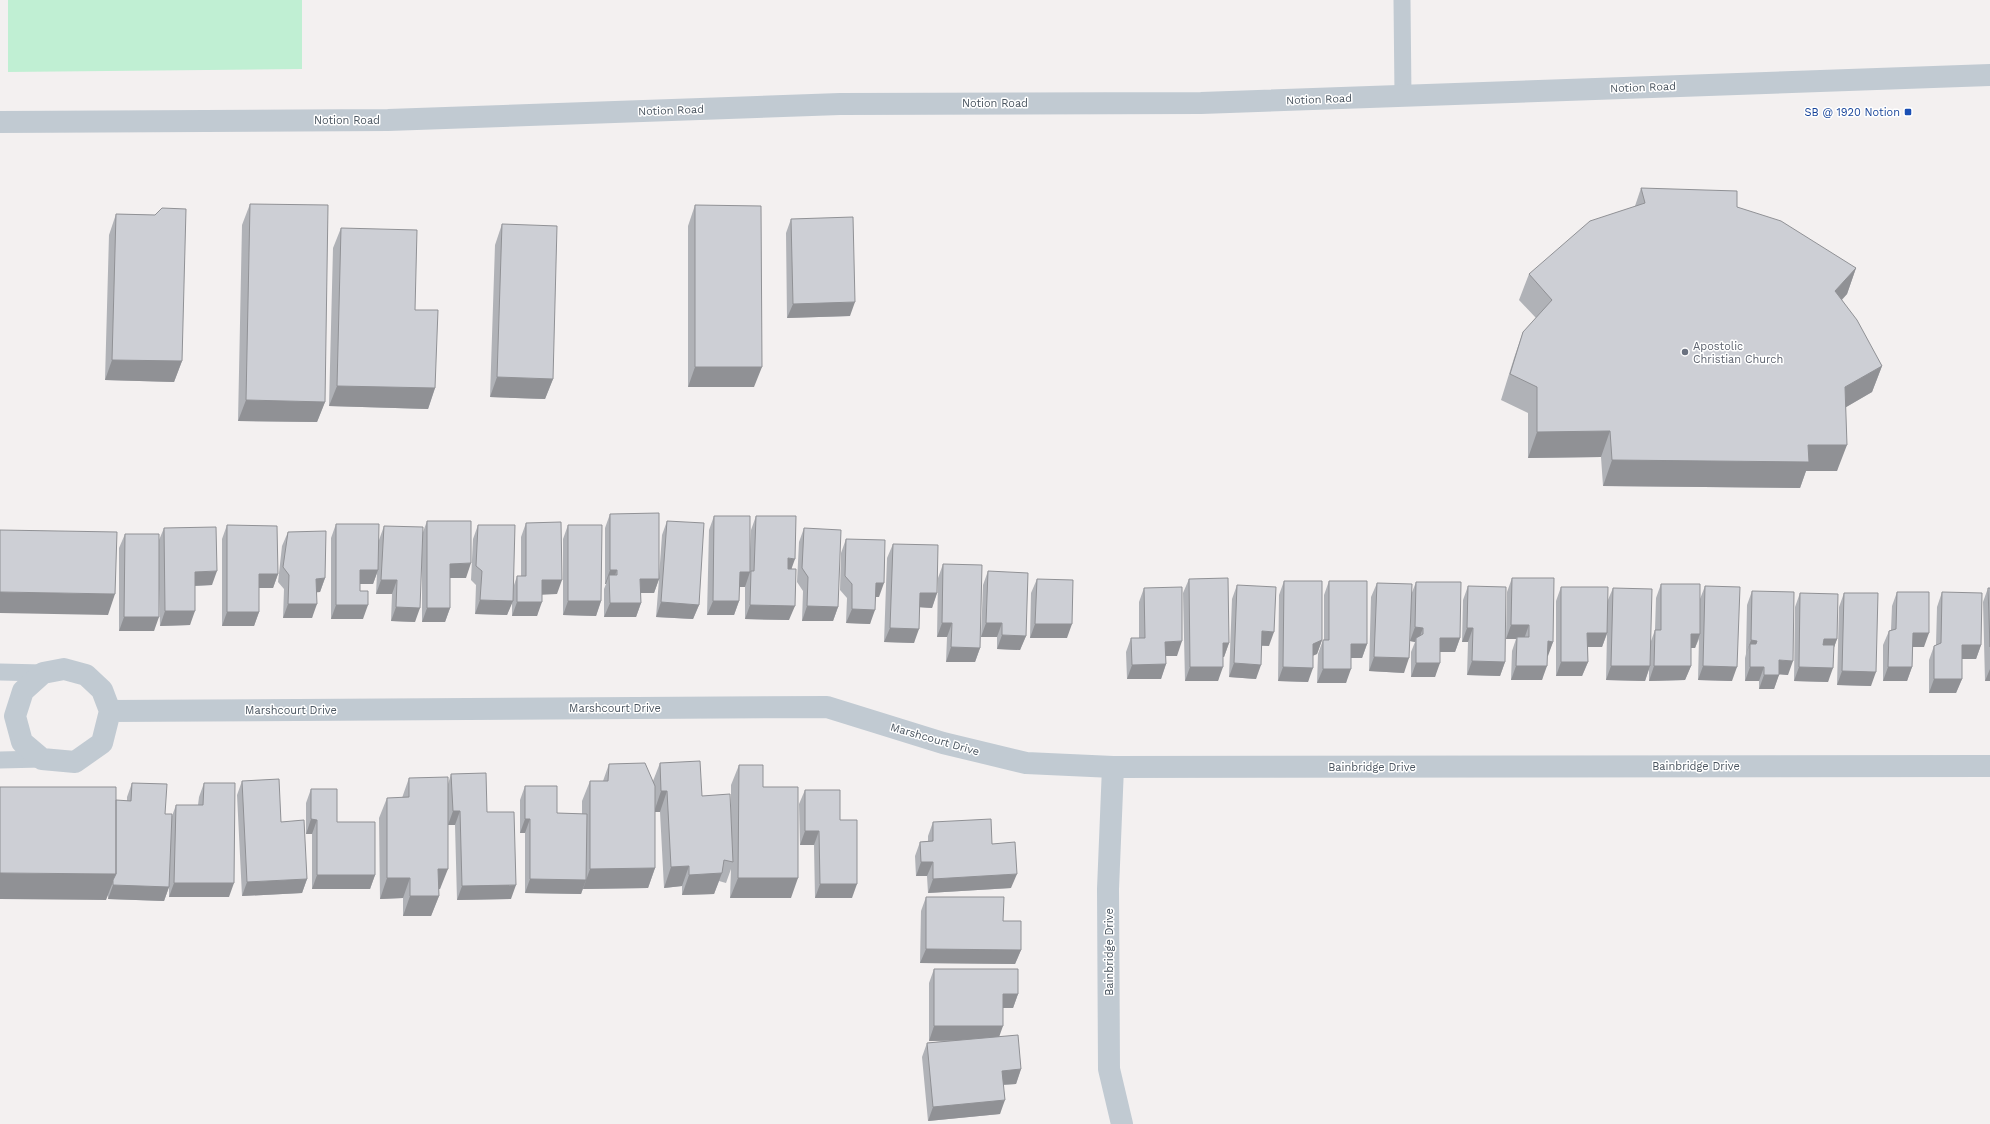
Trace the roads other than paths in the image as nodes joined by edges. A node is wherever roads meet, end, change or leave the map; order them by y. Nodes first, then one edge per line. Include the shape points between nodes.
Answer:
1 (1402, 0) edge
2 (1990, 76) edge
3 (1403, 96) junction
4 (0, 122) edge
5 (0, 672) edge
6 (42, 673) junction
7 (110, 711) junction
8 (42, 759) junction
9 (0, 760) edge
10 (1990, 766) edge
11 (1113, 767) junction
12 (1122, 1124) edge

1 - 3 lane
2 - 3 street, Notion Road
3 - 4 street, Notion Road via 1201,103 840,104 388,120
5 - 6 lane
6 - 7 street via 64,669 86,675 102,690
6 - 8 street via 23,691 15,716 22,742
7 - 8 street via 102,743 75,762
7 - 11 street, Marshcourt Drive via 827,707 943,743 1026,763
8 - 9 lane
10 - 11 street, Bainbridge Drive
11 - 12 street, Bainbridge Drive via 1108,889 1109,1069

